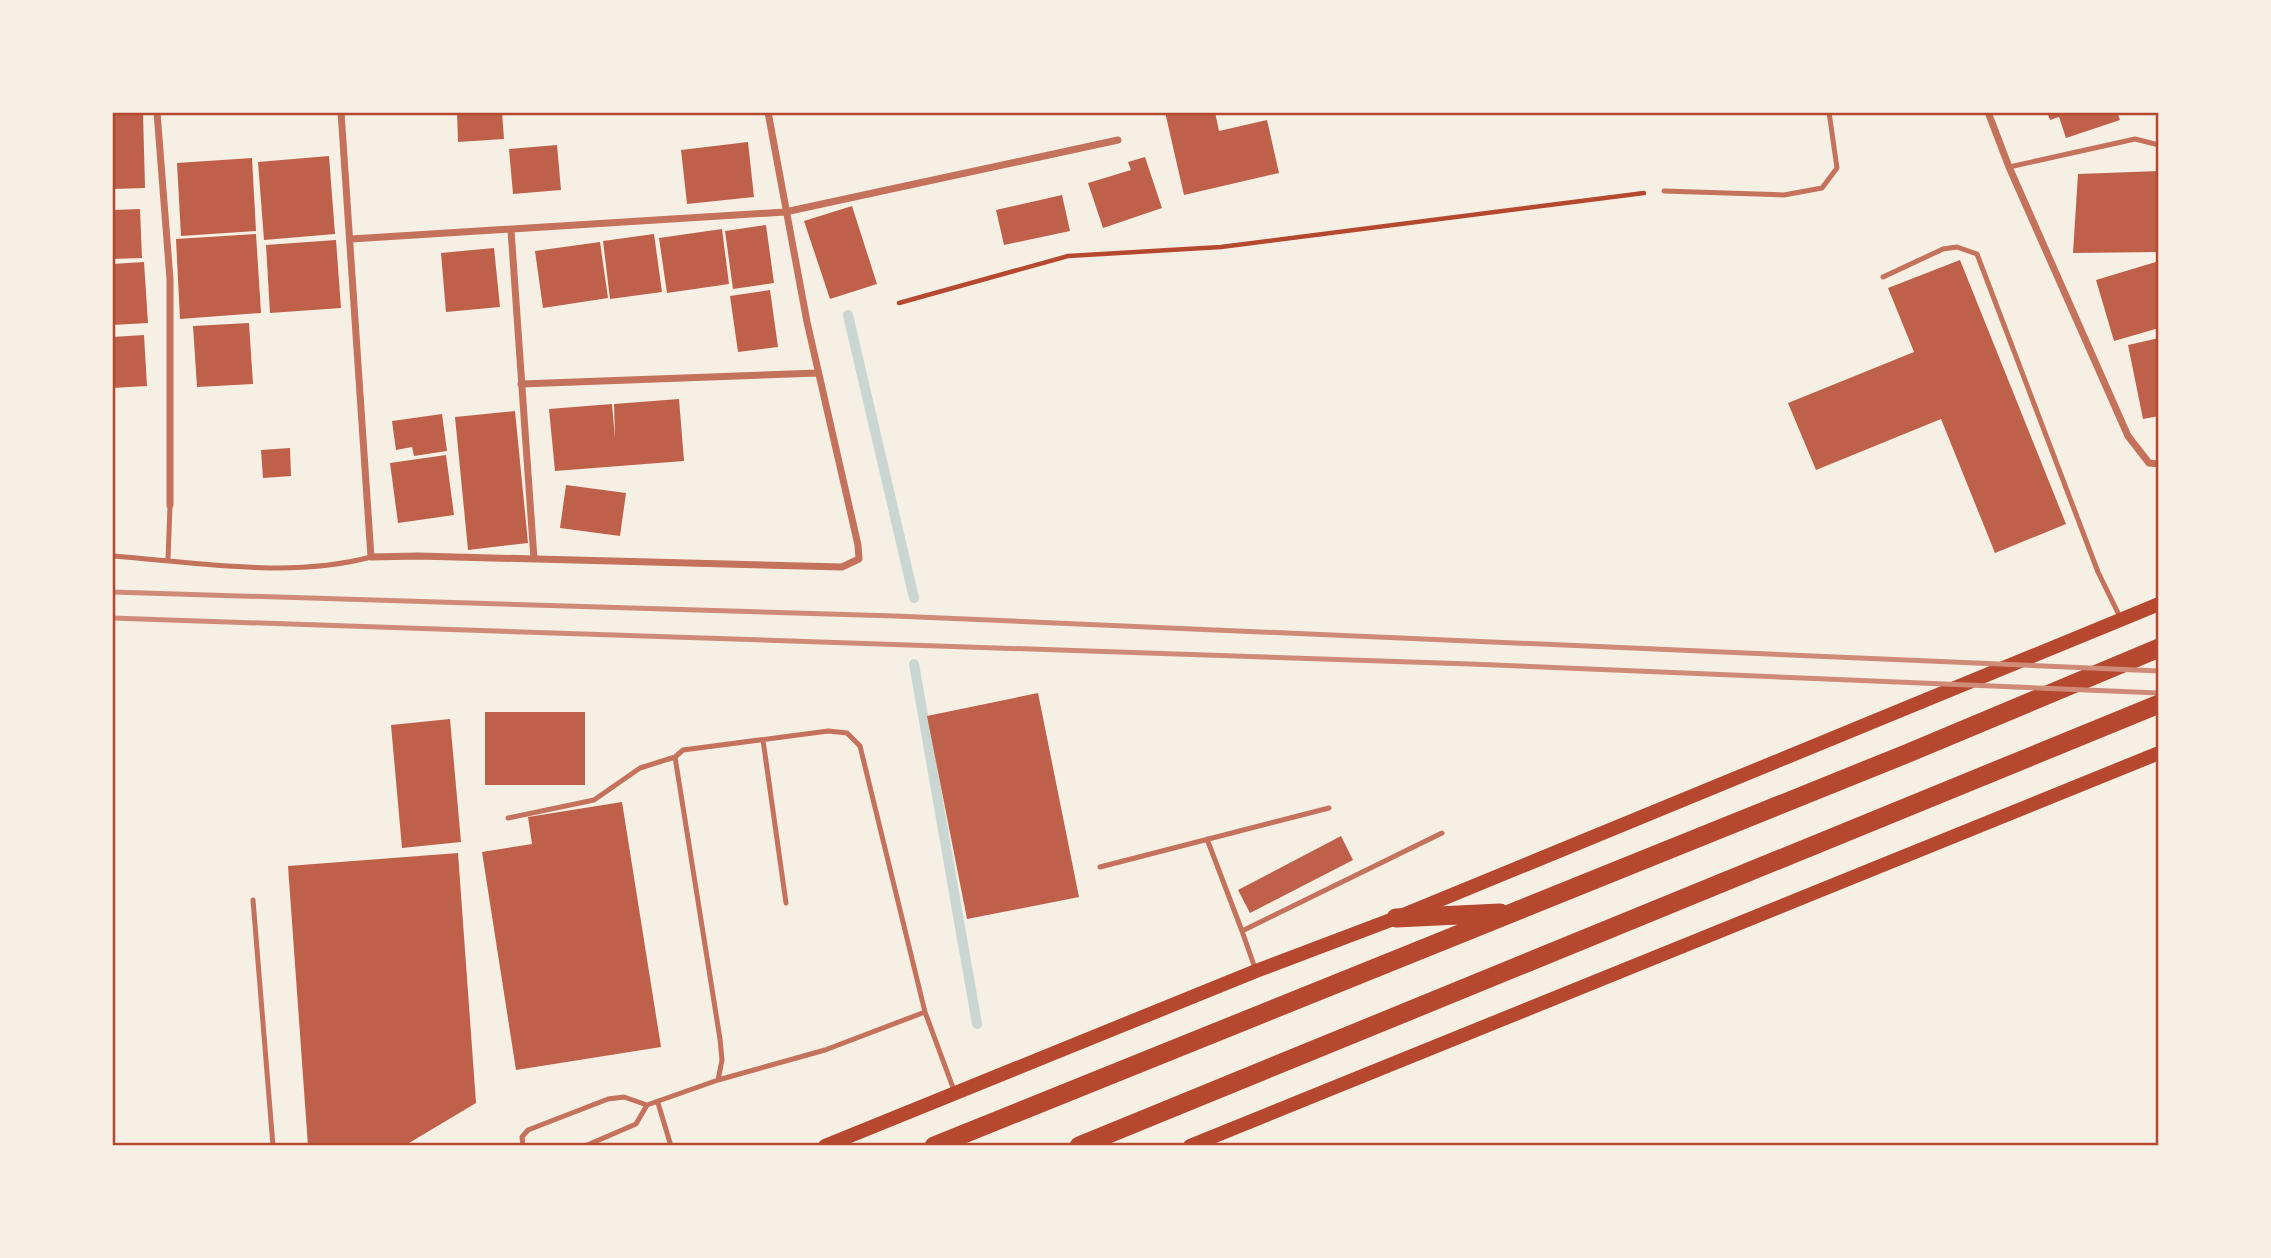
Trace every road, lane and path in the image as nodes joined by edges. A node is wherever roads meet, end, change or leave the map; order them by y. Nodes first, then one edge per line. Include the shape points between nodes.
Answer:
1 (158, 112) edge
2 (341, 112) edge
3 (768, 112) edge
4 (1829, 112) edge
5 (1988, 112) edge
6 (1118, 140) dead end
7 (2159, 145) edge
8 (2009, 167) junction
9 (1664, 191) joint
10 (785, 212) junction
11 (511, 230) junction
12 (351, 239) junction
13 (1883, 277) dead end
14 (899, 303) dead end
15 (818, 373) junction
16 (521, 384) junction
17 (2159, 464) edge
18 (170, 505) joint
19 (112, 556) edge
20 (371, 558) junction
21 (534, 559) junction
22 (168, 560) junction
23 (2159, 604) edge
24 (2121, 620) junction
25 (2159, 648) edge
26 (2159, 704) edge
27 (763, 740) junction
28 (2159, 753) edge
29 (674, 757) junction
30 (1329, 807) dead end
31 (508, 818) dead end
32 (1442, 833) dead end
33 (1207, 839) junction
34 (1100, 867) dead end
35 (253, 900) dead end
36 (786, 903) dead end
37 (1515, 912) junction
38 (1396, 918) junction
39 (1242, 931) junction
40 (1256, 971) junction
41 (925, 1012) junction
42 (719, 1080) junction
43 (956, 1093) junction
44 (657, 1103) junction
45 (647, 1105) junction
46 (273, 1146) edge
47 (523, 1146) edge
48 (584, 1146) edge
49 (671, 1146) edge
50 (825, 1146) edge
51 (934, 1146) edge
52 (1079, 1146) edge
53 (1190, 1146) edge

1 - 18 street via 170,279
2 - 12 street
3 - 10 street
4 - 9 lane via 1837,168 1822,188 1784,195
5 - 8 street
6 - 10 street
7 - 8 lane via 2135,139
8 - 17 street via 2128,436 2149,463
9 - 14 path via 1221,247 1068,256
10 - 11 street
10 - 15 street
11 - 12 street
11 - 16 street
12 - 20 street
13 - 24 lane via 1944,250 1957,247 1977,254 2081,528
15 - 16 street
15 - 21 street via 859,559 842,568
16 - 21 street
18 - 22 lane
19 - 22 lane
20 - 21 street
20 - 22 lane via 342,565 247,566
23 - 24 main road
24 - 38 main road
25 - 37 highway
26 - 52 highway
27 - 29 lane via 683,750
27 - 36 lane
27 - 41 lane via 828,731 847,733 860,746
28 - 53 main road
29 - 31 lane via 640,768 594,800
29 - 42 lane via 720,1039
30 - 33 lane
32 - 39 lane
33 - 34 lane
33 - 39 lane
35 - 46 lane
37 - 38 highway
37 - 51 highway
38 - 40 main road
39 - 40 lane
40 - 43 main road
41 - 42 lane via 825,1050
41 - 43 lane
42 - 44 lane
43 - 50 main road
44 - 45 lane
44 - 49 lane
45 - 47 lane via 624,1097 608,1099 528,1130 522,1137
45 - 48 lane via 636,1124

